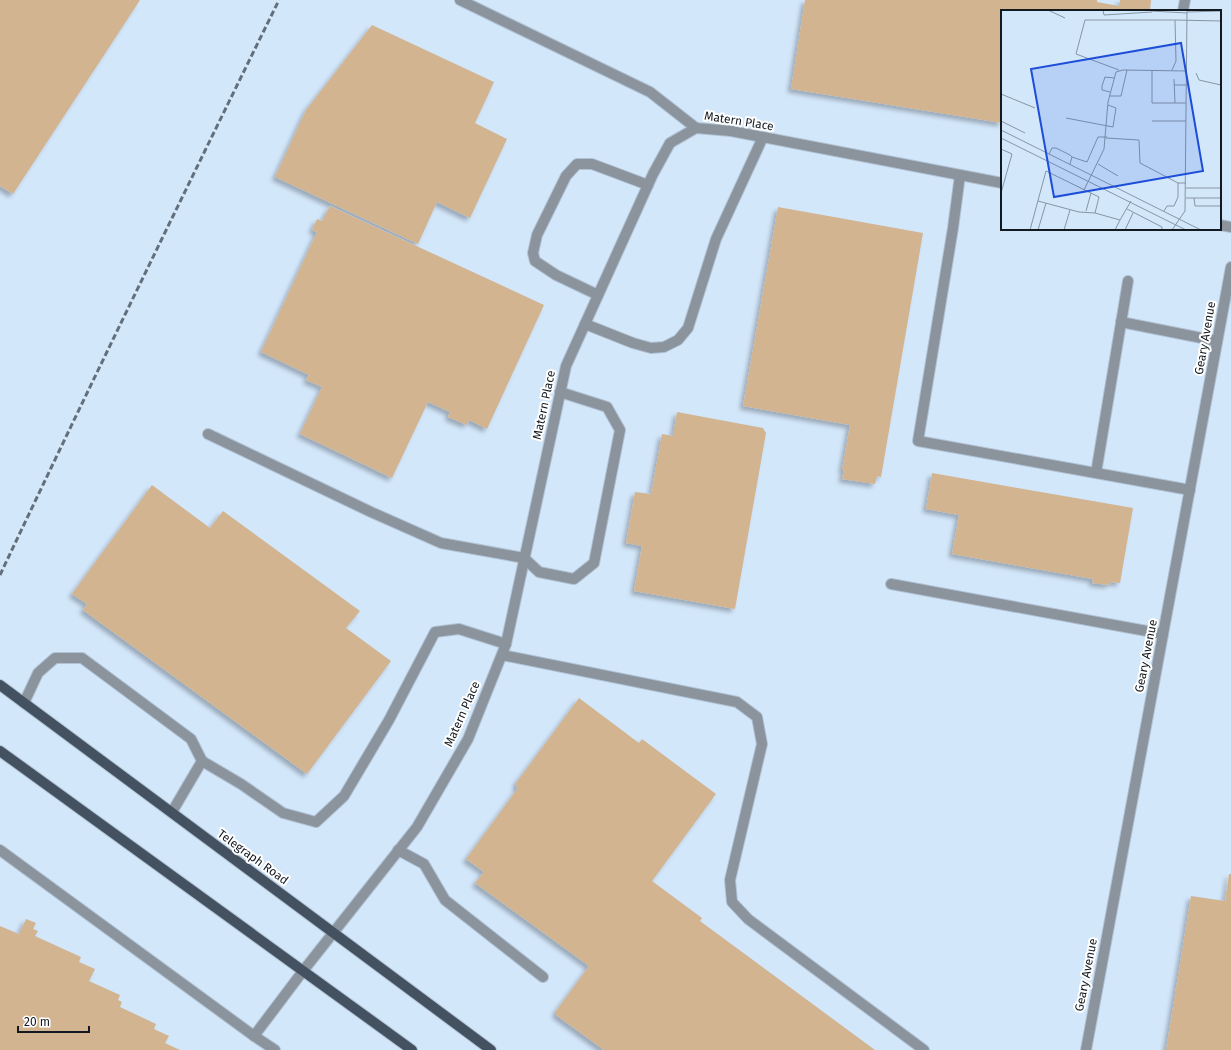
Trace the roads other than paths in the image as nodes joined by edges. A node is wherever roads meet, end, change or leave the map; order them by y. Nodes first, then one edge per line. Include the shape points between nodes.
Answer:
1 (460, 0) edge
2 (1185, 0) edge
3 (1183, 10) edge
4 (696, 128) junction
5 (763, 137) junction
6 (960, 175) junction
7 (1001, 183) edge
8 (648, 185) junction
9 (1221, 225) edge
10 (1231, 227) edge
11 (1231, 267) edge
12 (1128, 281) dead end
13 (598, 295) junction
14 (1121, 322) junction
15 (585, 324) junction
16 (1217, 341) junction
17 (560, 392) junction
18 (208, 434) dead end
19 (1096, 474) junction
20 (1190, 490) junction
21 (524, 558) junction
22 (891, 584) dead end
23 (1163, 634) junction
24 (506, 644) junction
25 (502, 655) junction
26 (0, 685) edge
27 (24, 703) junction
28 (0, 751) edge
29 (202, 761) junction
30 (172, 812) junction
31 (0, 850) edge
32 (398, 850) junction
33 (334, 932) junction
34 (303, 972) junction
35 (543, 977) dead end
36 (254, 1036) junction
37 (275, 1050) edge
38 (412, 1050) edge
39 (491, 1050) edge
40 (924, 1050) edge
41 (1086, 1050) edge

1 - 4 street via 650,92
2 - 3 street
4 - 5 street, Matern Place
4 - 8 street, Matern Place via 670,143
5 - 6 street, Matern Place
5 - 15 street via 716,239 688,328 678,340 664,347 651,348
6 - 7 street, Matern Place
6 - 19 street via 918,441
8 - 13 street, Matern Place
8 - 13 street via 592,164 577,164 566,176 537,235 533,253 535,261
9 - 10 street
11 - 16 street, Geary Avenue
12 - 14 street
13 - 15 street, Matern Place
14 - 16 street
14 - 19 street
15 - 17 street, Matern Place via 566,366
16 - 20 street, Geary Avenue
17 - 21 street, Matern Place
17 - 21 street via 608,408 620,430 594,563 574,579 539,572
18 - 21 street via 441,543
19 - 20 street
20 - 23 street, Geary Avenue
21 - 24 street, Matern Place
22 - 23 street
23 - 41 street, Geary Avenue
24 - 25 street, Matern Place
24 - 29 street via 459,629 435,632 389,720 344,796 316,822 283,813
25 - 32 street, Matern Place via 468,738 417,827
25 - 40 street via 737,702 757,717 762,744 730,880 732,902 748,919
26 - 27 main road, Telegraph Road
27 - 29 street via 38,673 55,658 82,658 191,739
27 - 30 main road, Telegraph Road
28 - 34 main road
29 - 30 street
30 - 33 main road, Telegraph Road
31 - 36 street
32 - 33 street, Matern Place
32 - 35 street via 424,864 445,900
33 - 34 street, Matern Place
33 - 39 main road, Telegraph Road
34 - 36 street, Matern Place
34 - 38 main road
36 - 37 street

